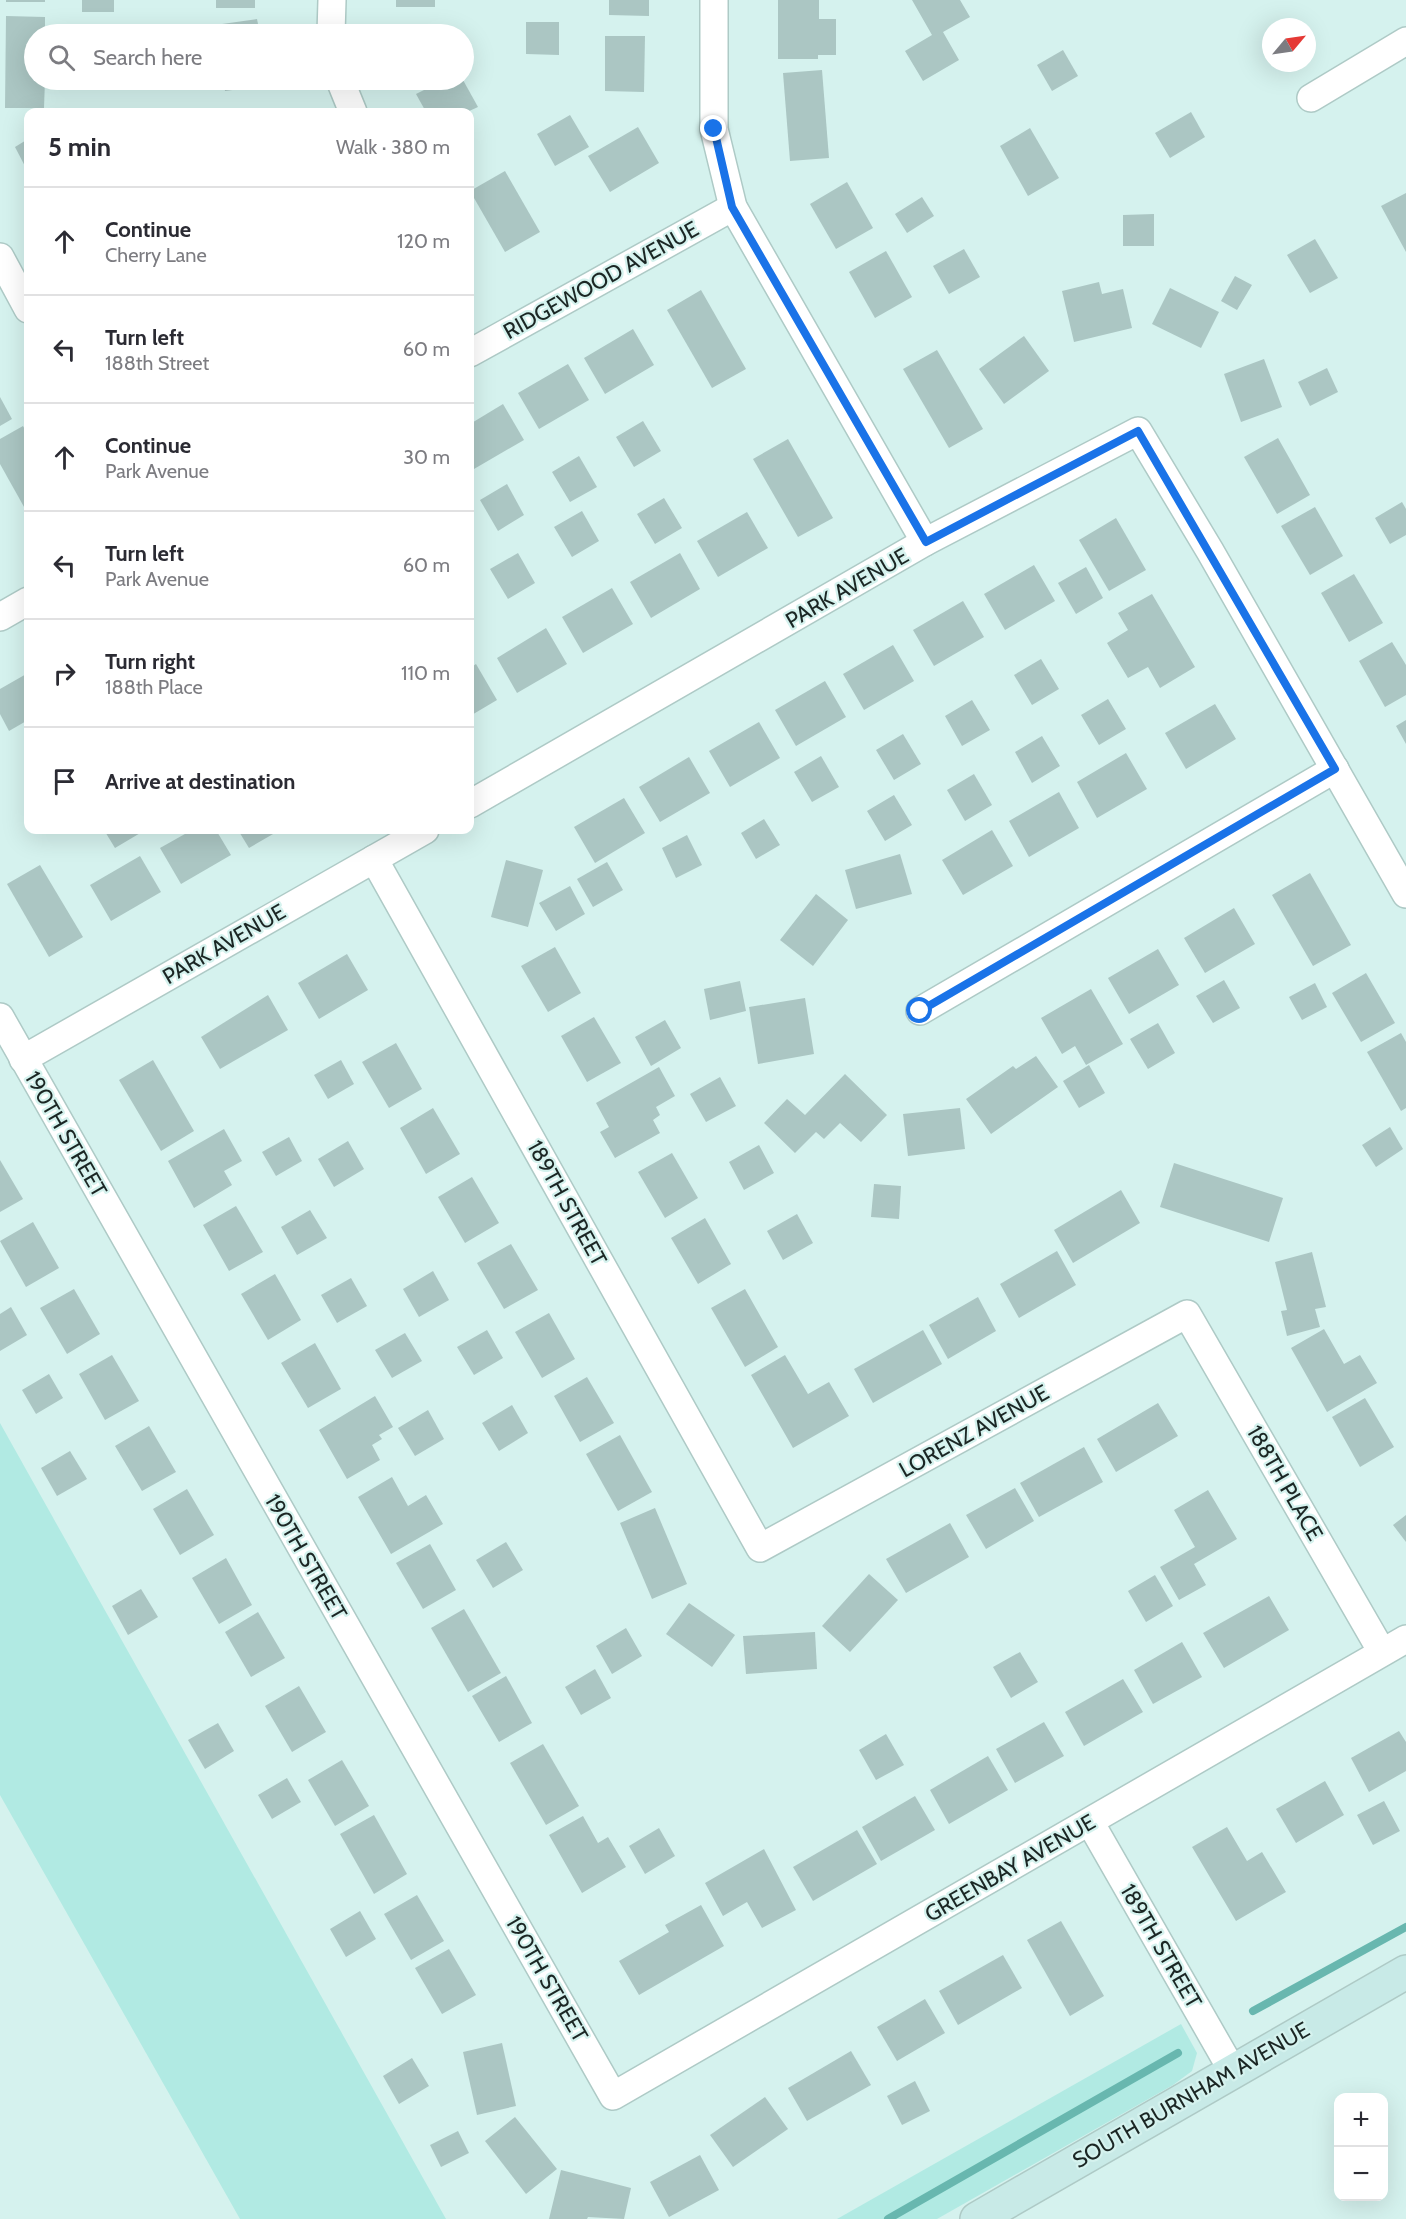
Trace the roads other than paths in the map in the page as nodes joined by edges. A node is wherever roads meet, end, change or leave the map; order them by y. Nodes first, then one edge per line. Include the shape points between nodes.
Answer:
1 (332, 0) edge
2 (714, 0) edge
3 (331, 24) edge
4 (1406, 41) edge
5 (344, 90) edge
6 (1311, 98) dead end
7 (351, 108) edge
8 (732, 207) junction
9 (0, 257) edge
10 (24, 302) edge
11 (474, 340) edge
12 (926, 542) junction
13 (24, 603) edge
14 (0, 617) edge
15 (1335, 769) junction
16 (474, 802) edge
17 (418, 834) edge
18 (374, 859) junction
19 (1406, 894) edge
20 (920, 1011) dead end
21 (0, 1017) edge
22 (23, 1059) junction
23 (1187, 1314) joint
24 (760, 1548) joint
25 (1406, 1639) edge
26 (1382, 1652) junction
27 (1090, 1822) junction
28 (1406, 1972) edge
29 (1232, 2070) junction
30 (613, 2096) joint
31 (976, 2219) edge

1 - 3 street
2 - 8 street via 714,129
4 - 6 street
5 - 7 street
8 - 11 street, RIDGEWOOD AVENUE
8 - 12 street
9 - 10 street
12 - 15 street, PARK AVENUE via 1138,431
12 - 16 street, PARK AVENUE
13 - 14 street
15 - 19 street
15 - 20 street
17 - 18 street, PARK AVENUE
18 - 22 street, PARK AVENUE
18 - 24 street, 189TH STREET
21 - 22 street, 190TH STREET
22 - 30 street, 190TH STREET
23 - 24 street, LORENZ AVENUE
23 - 26 street, 188TH PLACE
25 - 26 street, GREENBAY AVENUE
26 - 27 street, GREENBAY AVENUE
27 - 29 street, 189TH STREET
27 - 30 street, GREENBAY AVENUE
28 - 29 main road, SOUTH BURNHAM AVENUE
29 - 31 main road, SOUTH BURNHAM AVENUE

